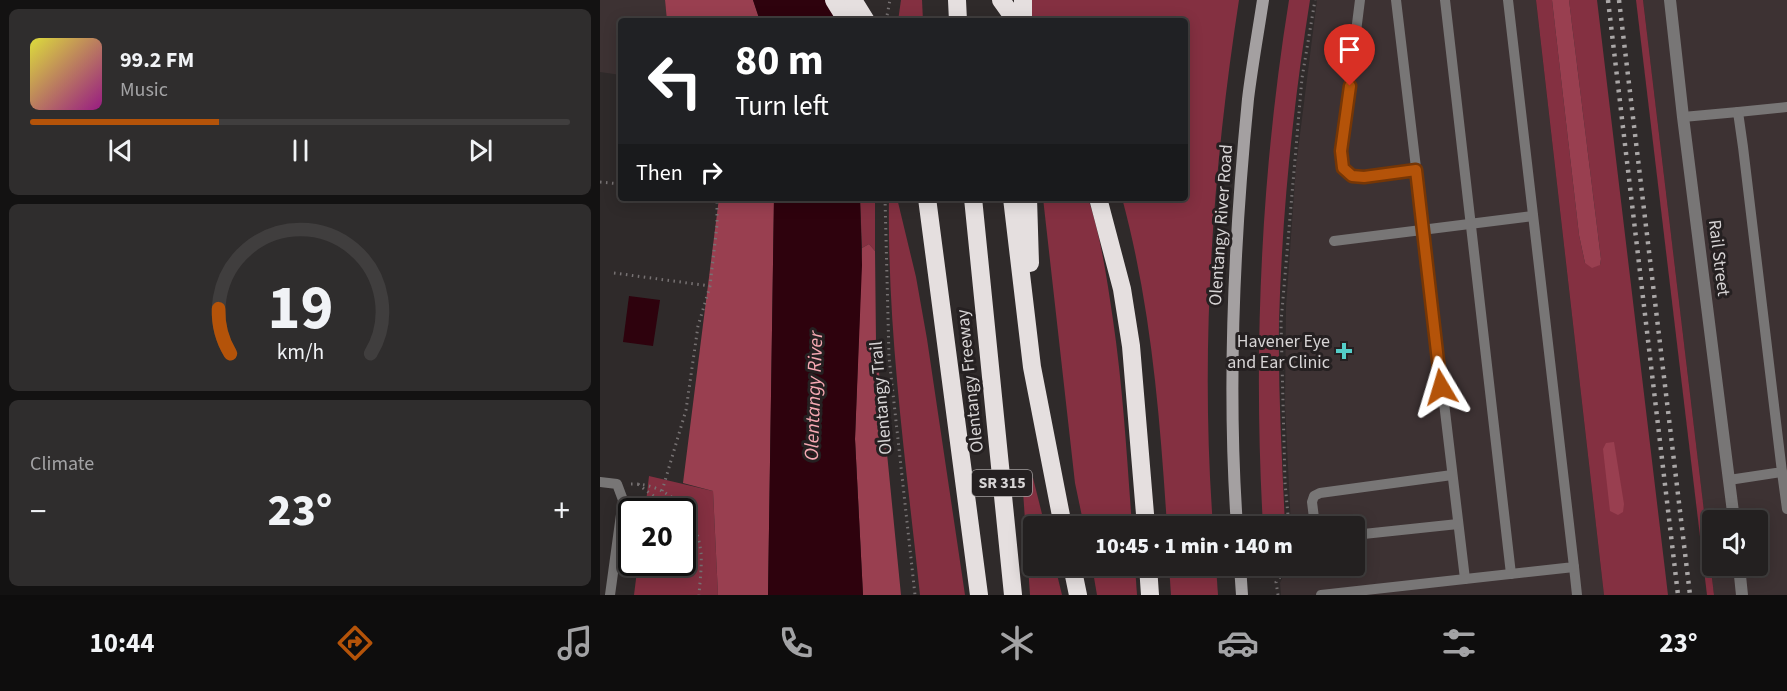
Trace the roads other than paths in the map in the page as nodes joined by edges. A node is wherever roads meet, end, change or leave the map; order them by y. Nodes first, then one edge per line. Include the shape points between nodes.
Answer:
1 (834, 0) edge
2 (854, 0) edge
3 (957, 0) edge
4 (996, 0) edge
5 (1001, 0) edge
6 (1023, 0) edge
7 (1263, 0) edge
8 (1360, 0) edge
9 (1396, 0) edge
10 (1445, 0) edge
11 (1508, 0) edge
12 (1670, 0) edge
13 (845, 18) edge
14 (864, 18) edge
15 (958, 18) edge
16 (997, 18) edge
17 (1014, 18) edge
18 (1023, 18) edge
19 (1787, 107) edge
20 (1738, 112) junction
21 (1683, 117) junction
22 (1416, 170) junction
23 (917, 201) edge
24 (927, 201) edge
25 (973, 201) edge
26 (1012, 201) edge
27 (1028, 201) edge
28 (1099, 201) edge
29 (1533, 216) junction
30 (1471, 225) junction
31 (1423, 231) junction
32 (1335, 241) dead end
33 (937, 269) junction
34 (1032, 367) junction
35 (1782, 472) junction
36 (1452, 474) junction
37 (1729, 480) junction
38 (600, 482) edge
39 (1787, 508) edge
40 (1733, 510) edge
41 (1061, 516) edge
42 (1145, 516) edge
43 (1237, 516) edge
44 (1314, 516) edge
45 (1458, 524) junction
46 (1365, 534) edge
47 (1574, 567) junction
48 (1511, 574) junction
49 (1074, 576) edge
50 (1149, 576) edge
51 (1241, 576) edge
52 (1740, 576) edge
53 (1465, 579) junction
54 (610, 595) edge
55 (979, 595) edge
56 (1012, 595) edge
57 (1078, 595) edge
58 (1150, 595) edge
59 (1242, 595) edge
60 (1321, 595) edge
61 (1577, 595) edge
62 (1742, 595) edge

1 - 13 highway
2 - 14 highway
3 - 15 highway
4 - 16 highway
5 - 17 highway
6 - 18 highway
7 - 43 main road, Olentangy River Road via 1248,97 1233,319
8 - 22 lane via 1341,151 1343,168 1352,176 1364,177
9 - 22 lane
10 - 30 lane
11 - 29 lane
12 - 21 street, Rail Street
19 - 20 lane
20 - 21 lane
20 - 35 lane
21 - 37 street, Rail Street
22 - 31 lane
23 - 33 highway
24 - 33 highway
25 - 56 highway, Olentangy Freeway / SR 315
26 - 34 highway, SR 315
27 - 34 highway
28 - 42 highway via 1122,289 1129,335
29 - 30 lane
29 - 47 lane
30 - 31 lane
30 - 48 lane
31 - 32 lane
31 - 36 lane
33 - 55 highway
34 - 41 highway, SR 315
35 - 37 lane
35 - 39 lane
36 - 44 lane via 1320,493 1312,502
36 - 45 lane
37 - 40 street, Rail Street
38 - 54 lane via 617,484 622,500
45 - 46 lane
45 - 53 lane
47 - 48 lane
47 - 61 lane
48 - 53 lane
49 - 57 highway
50 - 58 highway
51 - 59 main road
52 - 62 street
53 - 60 lane

